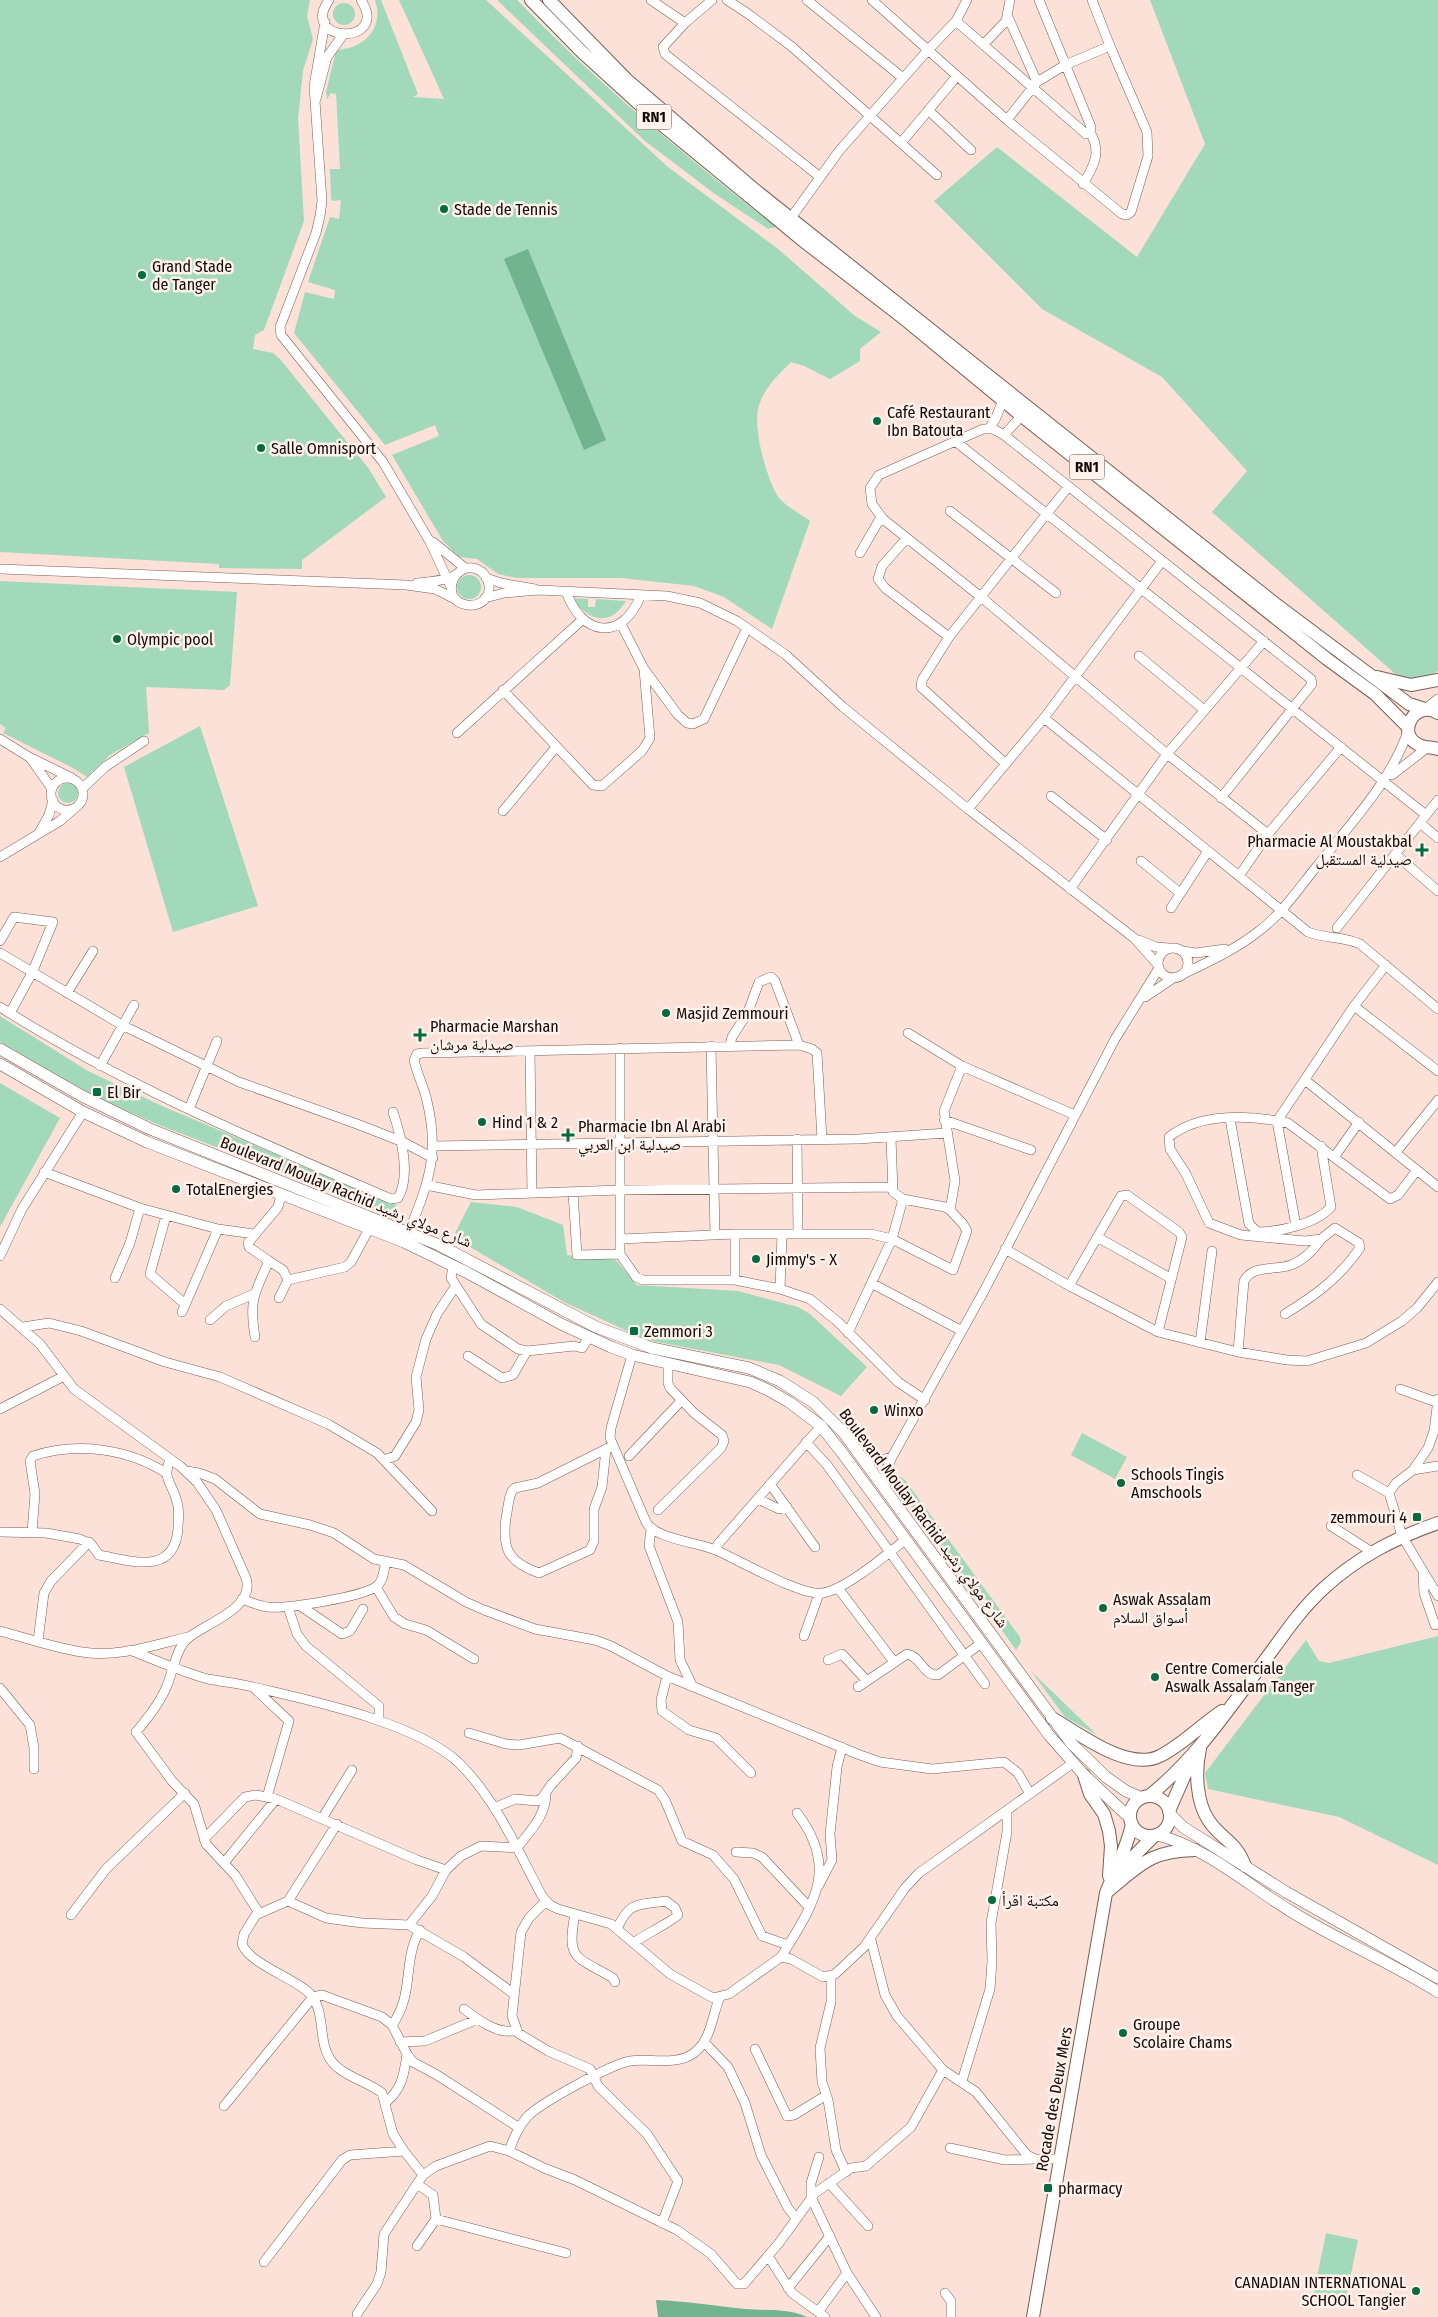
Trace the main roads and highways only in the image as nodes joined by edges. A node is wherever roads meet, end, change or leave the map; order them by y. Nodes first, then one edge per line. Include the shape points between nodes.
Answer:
1 (531, 0) edge
2 (549, 0) edge
3 (788, 222) junction
4 (1026, 412) junction
5 (1371, 675) junction
6 (1438, 680) edge
7 (1438, 700) edge
8 (1430, 710) edge
9 (1408, 729) junction
10 (1434, 747) edge
11 (0, 1049) edge
12 (0, 1064) edge
13 (1438, 1523) edge
14 (1230, 1705) junction
15 (1052, 1718) junction
16 (1197, 1750) junction
17 (1084, 1775) junction
18 (1145, 1797) junction
19 (1170, 1813) junction
20 (1131, 1821) junction
21 (1156, 1835) junction
22 (1196, 1850) junction
23 (1245, 1866) junction
24 (1108, 1887) junction
25 (1438, 1978) edge
26 (1438, 1992) edge
27 (1032, 2317) edge

1 - 3 highway, RN1 via 660,123
2 - 3 highway, RN1 via 626,79
3 - 4 highway, RN1
3 - 4 highway, RN1 via 1003,400
4 - 5 highway, RN1
4 - 9 highway, RN1 via 1327,659 1375,694
5 - 6 highway via 1412,685
5 - 8 highway, RN1 via 1408,704
7 - 8 main road
8 - 9 highway via 1415,713
9 - 10 highway, RN1 via 1414,742
11 - 15 main road, Boulevard Moulay Rachid شارع مولاي رشيد via 82,1096 150,1129 440,1244 614,1335 652,1348 749,1368 780,1381 828,1415
12 - 17 main road, Boulevard Moulay Rachid شارع مولاي رشيد via 83,1112 147,1142 404,1242 589,1338 632,1355 750,1382 789,1402 821,1426 980,1644 1049,1735
13 - 14 highway, Rocade des Deux Mers via 1402,1536 1340,1574 1310,1603
14 - 15 highway via 1166,1752 1144,1761 1122,1756
14 - 16 highway, Rocade des Deux Mers
15 - 18 main road, Boulevard Moulay Rachid شارع مولاي رشيد via 1089,1762 1126,1791
16 - 18 highway, Rocade des Deux Mers
16 - 19 highway, Rocade des Deux Mers
16 - 23 highway via 1196,1773 1204,1812 1238,1849
17 - 20 main road, Boulevard Moulay Rachid شارع مولاي رشيد
17 - 24 highway via 1109,1831
18 - 19 highway via 1160,1799
18 - 20 highway, Rocade des Deux Mers via 1133,1806
19 - 21 highway, Rocade des Deux Mers via 1166,1828
19 - 23 main road via 1183,1827
20 - 21 highway via 1141,1834
20 - 24 highway, Rocade des Deux Mers via 1124,1854
21 - 22 main road via 1174,1839
21 - 24 highway, Rocade des Deux Mers
22 - 24 highway via 1170,1851 1154,1856
22 - 26 main road via 1306,1921 1399,1968
23 - 25 main road
24 - 27 highway, Rocade des Deux Mers

